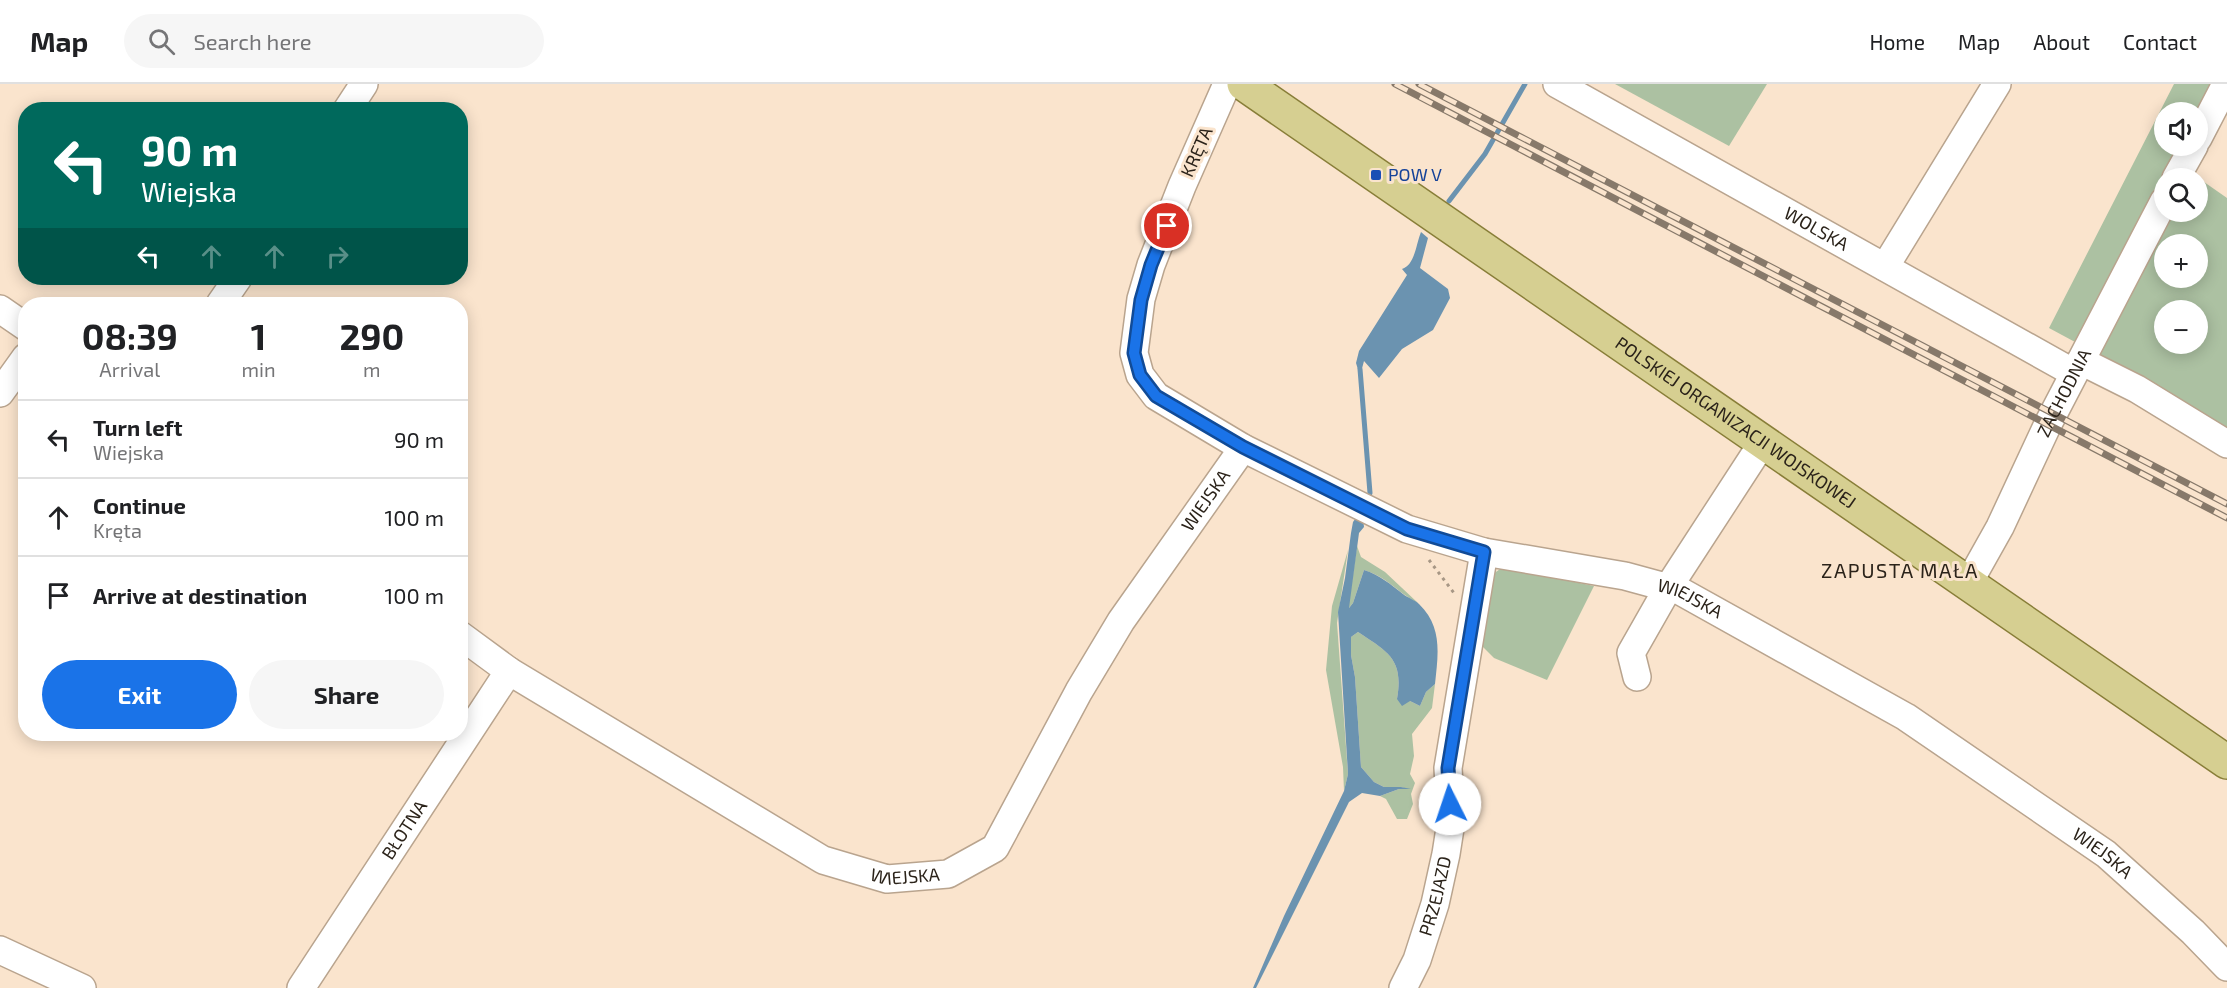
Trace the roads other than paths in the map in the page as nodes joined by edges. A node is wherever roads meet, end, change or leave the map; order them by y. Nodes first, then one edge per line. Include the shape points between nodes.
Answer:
1 (364, 84) edge
2 (1227, 84) edge
3 (1244, 84) edge
4 (1557, 84) edge
5 (1997, 84) edge
6 (2226, 84) edge
7 (352, 102) edge
8 (2208, 119) edge
9 (2154, 220) edge
10 (1885, 267) junction
11 (0, 309) edge
12 (18, 321) edge
13 (2078, 367) junction
14 (18, 368) edge
15 (0, 393) edge
16 (1763, 442) junction
17 (2227, 444) edge
18 (1243, 447) junction
19 (1484, 552) junction
20 (1968, 584) junction
21 (1668, 588) junction
22 (468, 641) edge
23 (509, 671) junction
24 (1637, 677) dead end
25 (468, 733) edge
26 (463, 741) edge
27 (2227, 762) edge
28 (0, 950) edge
29 (2227, 967) edge
30 (82, 988) edge
31 (301, 988) edge
32 (1403, 988) edge

1 - 7 street
2 - 18 street, KRĘTA via 1151,265 1141,300 1134,353 1140,375 1156,396
3 - 16 main road, POLSKIEJ ORGANIZACJI WOJSKOWEJ
4 - 10 street, WOLSKA
5 - 10 street
6 - 8 street
9 - 13 street, ZACHODNIA
10 - 13 street, WOLSKA
11 - 12 street
13 - 17 street, WOLSKA via 2137,389
13 - 20 street, ZACHODNIA
14 - 15 street
16 - 20 main road, POLSKIEJ ORGANIZACJI WOJSKOWEJ
16 - 21 street
18 - 19 street, WIEJSKA via 1407,529
18 - 23 street, WIEJSKA via 1121,621 995,848 948,874 887,879 824,860
19 - 21 street, WIEJSKA via 1625,576
19 - 32 street, PRZEJAZD via 1448,768 1451,822 1446,854 1435,904 1417,960
20 - 27 main road, POLSKIEJ ORGANIZACJI WOJSKOWEJ
21 - 24 street via 1631,653
21 - 29 street, WIEJSKA via 1680,591 1915,723 2106,854
22 - 23 street, WIEJSKA
23 - 25 street, BŁOTNA
26 - 31 street, BŁOTNA
28 - 30 street

